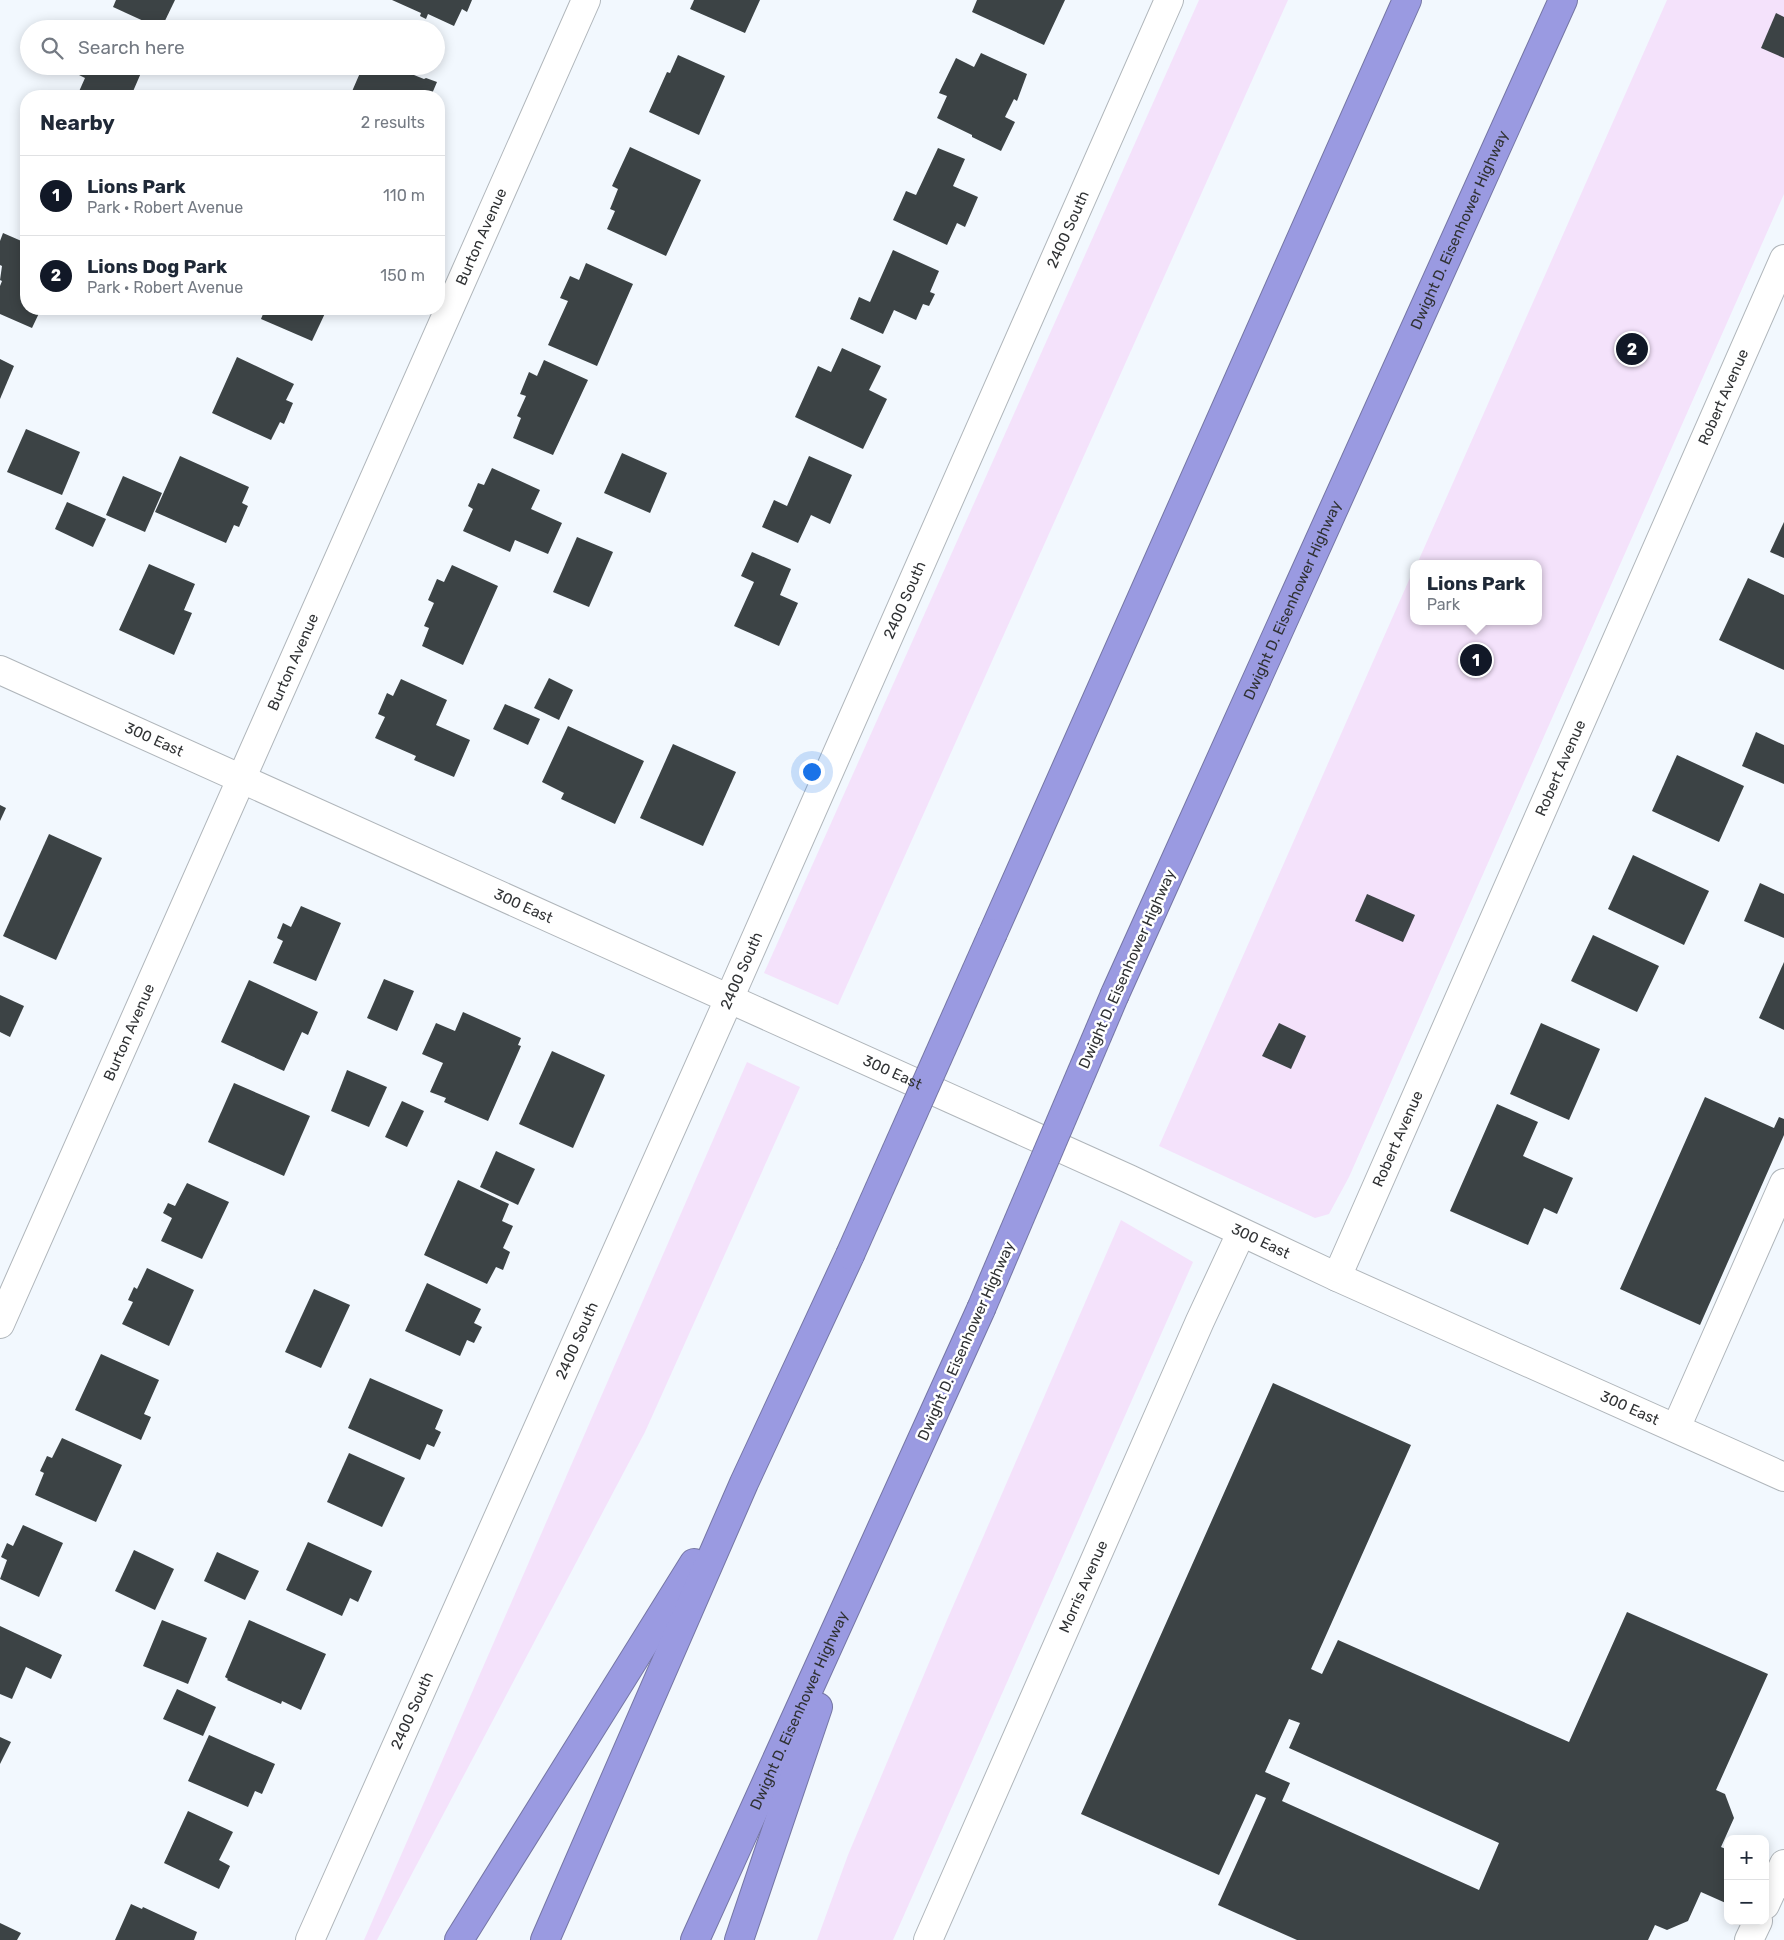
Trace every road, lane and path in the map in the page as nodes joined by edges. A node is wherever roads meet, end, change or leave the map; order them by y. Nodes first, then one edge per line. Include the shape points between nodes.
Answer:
1 (586, 0) edge
2 (1169, 0) edge
3 (1407, 0) edge
4 (1563, 0) edge
5 (1784, 259) edge
6 (0, 670) edge
7 (241, 780) junction
8 (729, 999) junction
9 (1784, 1183) edge
10 (1242, 1233) junction
11 (1337, 1277) junction
12 (0, 1324) edge
13 (1676, 1428) junction
14 (1784, 1477) edge
15 (744, 1483) junction
16 (866, 1563) junction
17 (1784, 1864) edge
18 (1769, 1896) edge
19 (1756, 1925) edge
20 (310, 1940) edge
21 (459, 1940) edge
22 (545, 1940) edge
23 (695, 1940) edge
24 (739, 1940) edge
25 (928, 1940) edge
26 (1749, 1940) edge

1 - 7 street, Burton Avenue
2 - 8 street, 2400 South
3 - 15 highway, bridge via 850,1255
4 - 16 highway, Dwight D. Eisenhower Highway, bridge via 1115,994 981,1309
5 - 11 street, Robert Avenue
6 - 7 street, 300 East
7 - 8 street, 300 East
7 - 12 street, Burton Avenue
8 - 10 street, 300 East
8 - 20 street, 2400 South
9 - 13 street
10 - 11 street, 300 East
10 - 25 street, Morris Avenue via 1204,1312
11 - 13 street, 300 East
13 - 14 street, 300 East
15 - 21 highway
15 - 22 highway
16 - 23 highway, Dwight D. Eisenhower Highway
16 - 24 highway
17 - 18 street
19 - 26 street

